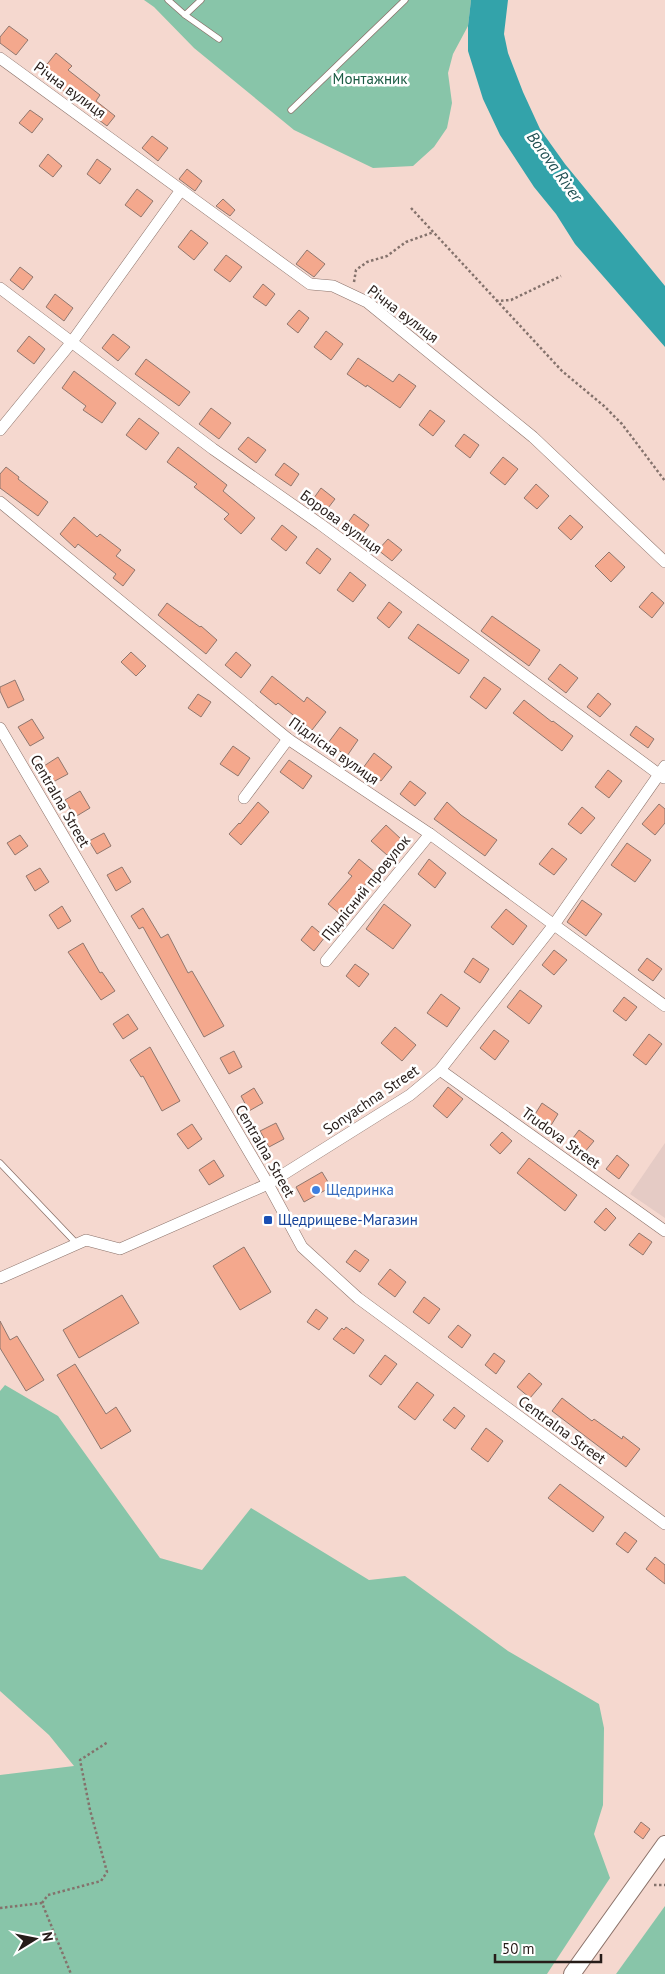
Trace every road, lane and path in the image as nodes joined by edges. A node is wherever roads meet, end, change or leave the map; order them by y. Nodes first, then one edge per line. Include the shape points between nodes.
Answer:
1 (168, 0) edge
2 (201, 0) edge
3 (405, 0) edge
4 (185, 15) junction
5 (219, 39) dead end
6 (0, 58) edge
7 (291, 110) dead end
8 (181, 190) junction
9 (411, 208) dead end
10 (434, 232) junction
11 (562, 276) dead end
12 (0, 288) edge
13 (351, 295) junction
14 (496, 301) junction
15 (71, 343) junction
16 (0, 430) edge
17 (665, 480) edge
18 (0, 502) edge
19 (665, 562) edge
20 (0, 728) edge
21 (288, 739) junction
22 (663, 773) edge
23 (244, 798) dead end
24 (430, 834) junction
25 (553, 926) junction
26 (326, 961) dead end
27 (665, 1006) edge
28 (440, 1070) junction
29 (0, 1162) edge
30 (268, 1184) junction
31 (665, 1231) edge
32 (77, 1244) junction
33 (0, 1278) edge
34 (665, 1524) edge
35 (108, 1742) dead end
36 (665, 1844) edge
37 (42, 1903) junction
38 (0, 1908) edge
39 (71, 1974) edge
40 (572, 1974) edge

1 - 4 lane
2 - 4 lane
3 - 7 lane
4 - 5 lane
6 - 8 street, Річна вулиця
8 - 13 street, Річна вулиця via 310,284 333,286
8 - 15 street
9 - 10 path
10 - 13 path via 406,242 387,256 356,270
10 - 14 path
11 - 14 path via 511,300
12 - 15 street, Борова вулиця
13 - 19 street, Річна вулиця via 366,302 533,437
14 - 17 path via 562,371 622,424
15 - 16 street
15 - 22 street, Борова вулиця
18 - 21 street, Підлісна вулиця
20 - 30 street, Centralna Street
21 - 23 street
21 - 24 street, Підлісна вулиця
22 - 25 street, Sonyachna Street
24 - 25 street, Підлісна вулиця
24 - 26 street, Підлісний провулок
25 - 27 street, Підлісна вулиця
25 - 28 street, Sonyachna Street
28 - 30 street, Sonyachna Street via 410,1095
28 - 31 street, Trudova Street
29 - 32 lane
30 - 32 street, Sonyachna Street via 120,1249 86,1240
30 - 34 street, Centralna Street via 302,1247 358,1298
32 - 33 street, Sonyachna Street
35 - 37 path via 80,1760 107,1872 101,1881 48,1895
36 - 40 street
37 - 38 path
37 - 39 path

